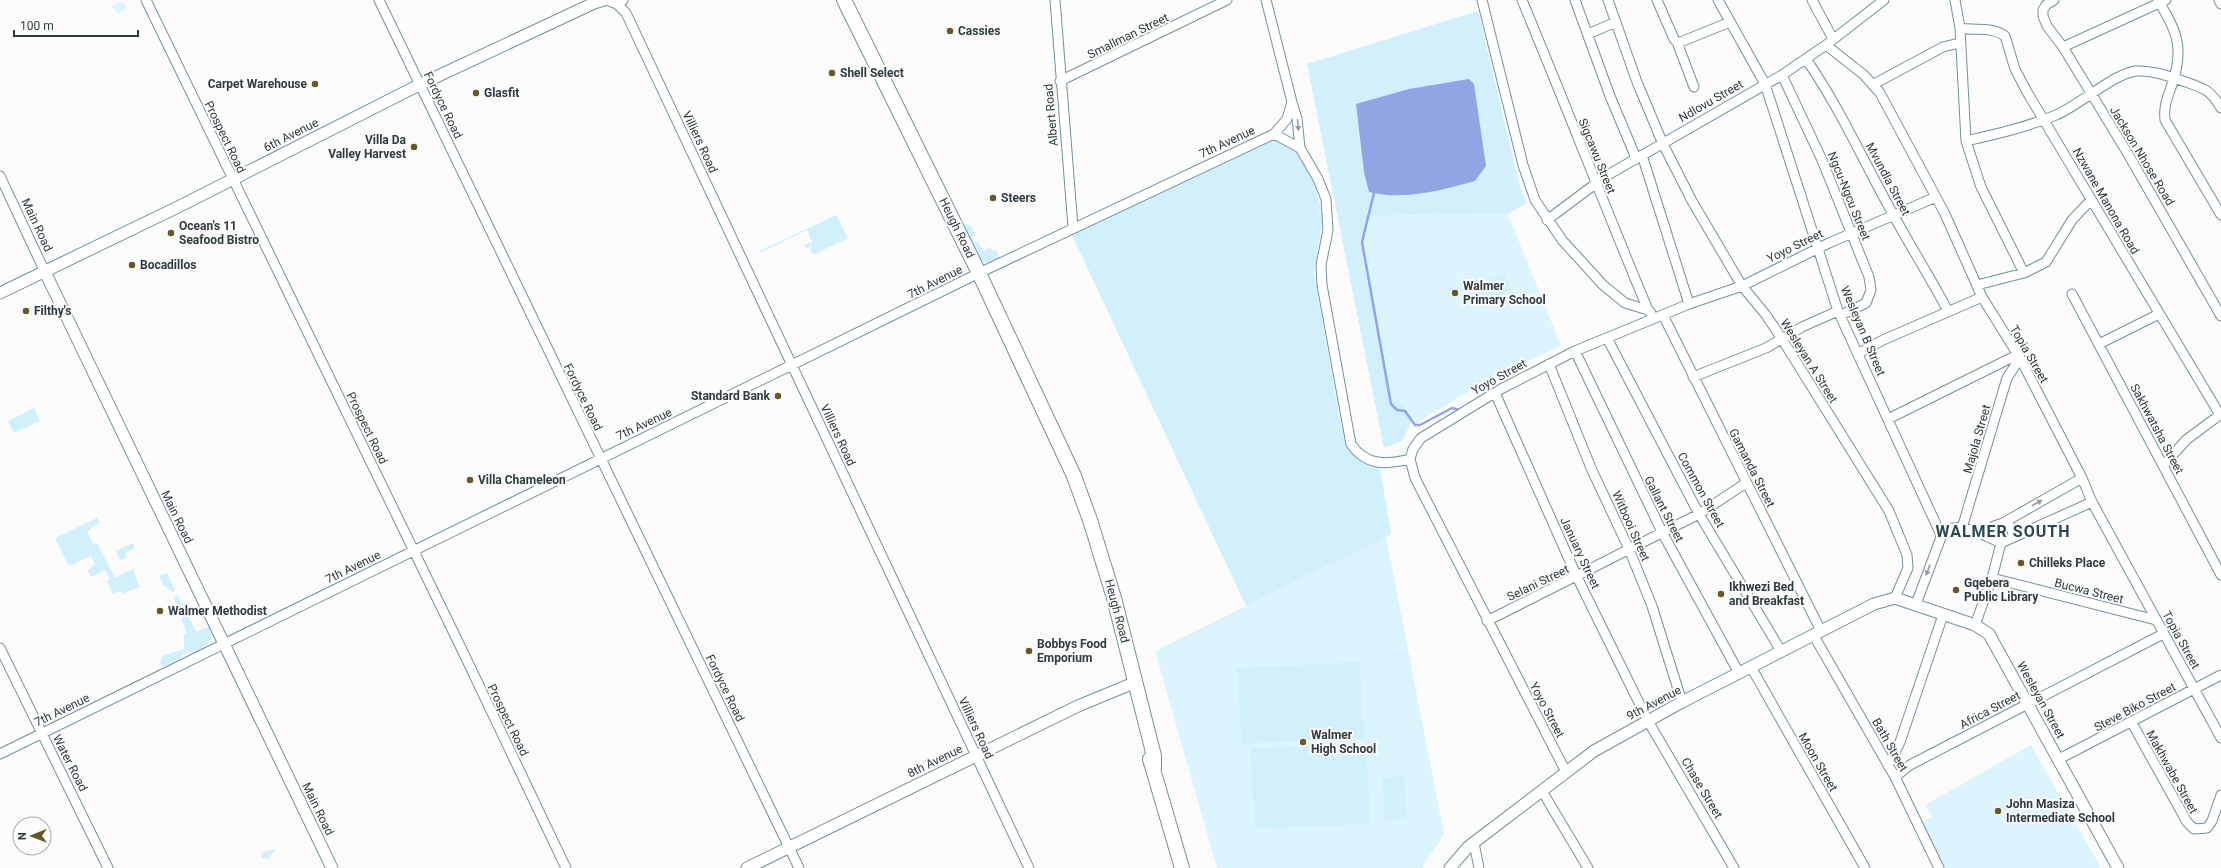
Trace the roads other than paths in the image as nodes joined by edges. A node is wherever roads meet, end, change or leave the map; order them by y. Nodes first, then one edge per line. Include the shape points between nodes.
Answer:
1 (146, 0) edge
2 (379, 0) edge
3 (844, 0) edge
4 (1054, 0) edge
5 (1227, 0) edge
6 (1266, 0) edge
7 (1482, 0) edge
8 (1522, 0) edge
9 (1575, 0) edge
10 (1608, 0) edge
11 (1657, 0) edge
12 (1718, 0) edge
13 (1812, 0) edge
14 (1884, 0) edge
15 (1955, 0) edge
16 (2054, 0) edge
17 (2219, 0) edge
18 (609, 1) edge
19 (2161, 1) edge
20 (2221, 4) edge
21 (1616, 22) junction
22 (1730, 22) junction
23 (1960, 28) junction
24 (1588, 34) junction
25 (1676, 42) junction
26 (1830, 42) junction
27 (1959, 43) junction
28 (2063, 47) junction
29 (1806, 59) junction
30 (1782, 75) junction
31 (2175, 78) junction
32 (1060, 81) junction
33 (420, 84) junction
34 (1765, 84) junction
35 (1874, 84) junction
36 (1694, 88) dead end
37 (2091, 95) junction
38 (1291, 106) junction
39 (2221, 108) edge
40 (2045, 119) junction
41 (1274, 134) junction
42 (1966, 141) junction
43 (1663, 144) junction
44 (1300, 148) junction
45 (1639, 157) junction
46 (0, 176) edge
47 (232, 180) junction
48 (1595, 183) junction
49 (1936, 197) junction
50 (2091, 200) junction
51 (1893, 214) junction
52 (2221, 215) edge
53 (1547, 220) junction
54 (1073, 227) junction
55 (1852, 233) junction
56 (1818, 250) junction
57 (45, 272) junction
58 (979, 273) junction
59 (2024, 273) junction
60 (1976, 285) junction
61 (1742, 286) junction
62 (0, 293) edge
63 (2072, 294) dead end
64 (1982, 297) junction
65 (1689, 304) junction
66 (1648, 310) junction
67 (1948, 311) junction
68 (1840, 313) junction
69 (2159, 314) junction
70 (1660, 316) junction
71 (2221, 316) edge
72 (1607, 338) junction
73 (1782, 339) junction
74 (2099, 344) junction
75 (1575, 352) junction
76 (1859, 353) junction
77 (2018, 357) junction
78 (1549, 364) junction
79 (792, 366) junction
80 (1693, 377) junction
81 (1495, 393) junction
82 (2220, 414) edge
83 (1888, 419) junction
84 (600, 458) junction
85 (1410, 459) junction
86 (2163, 466) junction
87 (2082, 478) junction
88 (1746, 483) junction
89 (2092, 502) junction
90 (1700, 514) junction
91 (2003, 522) junction
92 (1962, 528) junction
93 (1663, 534) junction
94 (1940, 535) junction
95 (1988, 537) junction
96 (2012, 538) junction
97 (2001, 544) junction
98 (1629, 549) junction
99 (413, 550) junction
100 (2221, 575) edge
101 (1577, 577) junction
102 (1992, 578) junction
103 (1895, 598) junction
104 (1916, 604) junction
105 (1943, 615) junction
106 (2156, 620) junction
107 (1487, 621) junction
108 (1975, 625) junction
109 (1818, 633) junction
110 (2163, 634) junction
111 (224, 644) junction
112 (0, 648) edge
113 (1781, 651) junction
114 (1751, 667) junction
115 (1739, 673) junction
116 (2221, 675) edge
117 (1132, 683) junction
118 (2195, 689) junction
119 (1682, 702) junction
120 (2028, 704) junction
121 (1648, 721) junction
122 (2132, 723) junction
123 (42, 734) junction
124 (2221, 738) edge
125 (0, 754) edge
126 (976, 755) junction
127 (2059, 759) junction
128 (1888, 766) junction
129 (1566, 772) junction
130 (1895, 777) junction
131 (1542, 791) junction
132 (2221, 795) edge
133 (1474, 843) junction
134 (789, 847) junction
135 (108, 868) edge
136 (332, 868) edge
137 (566, 868) edge
138 (747, 868) edge
139 (799, 868) edge
140 (1028, 868) edge
141 (1182, 868) edge
142 (1450, 868) edge
143 (1479, 868) edge
144 (1588, 868) edge
145 (1734, 868) edge
146 (1865, 868) edge
147 (1939, 868) edge
148 (2118, 868) edge

1 - 47 street, Prospect Road
2 - 33 street, Fordyce Road
3 - 58 main road, Heugh Road
4 - 32 street, Albert Road
5 - 32 street, Smallman Street
6 - 38 street
7 - 53 street via 1523,165 1535,200
8 - 48 street, Sigcawu Street
9 - 24 street
10 - 21 street, Wesleyan A Street
11 - 25 street
12 - 22 street, Wesleyan B Street
13 - 26 street
14 - 26 street, Ndlovu Street
15 - 23 street
16 - 28 street, Jackson Nhose Road via 2046,5 2043,16 2047,26
17 - 20 street
18 - 33 street, 6th Avenue
18 - 79 street, Villiers Road via 626,13
19 - 28 street
19 - 31 street via 2178,37
21 - 24 street
21 - 43 street, Wesleyan A Street
22 - 25 street via 1681,43
22 - 34 street, Wesleyan B Street
23 - 27 street
23 - 40 street, Nzwane Manona Road via 1990,29 2005,36 2015,69
24 - 45 street via 1610,96
25 - 36 street
26 - 29 street, Ndlovu Street
26 - 35 street, Topia Street
27 - 35 street via 1943,47
27 - 42 street
28 - 37 street, Jackson Nhose Road
29 - 30 street, Ndlovu Street
29 - 51 street, Mvundla Street via 1835,105
30 - 34 street, Ndlovu Street
30 - 55 street, Ngcu-Ngcu Street via 1822,160
31 - 37 street via 2145,71 2130,72
31 - 39 street via 2208,90
31 - 52 street via 2164,104 2165,120
32 - 54 street, Albert Road
33 - 47 street, 6th Avenue
33 - 84 street, Fordyce Road
34 - 43 street, Ndlovu Street
34 - 56 street, Wesleyan B Street
35 - 49 street, Topia Street
37 - 40 street
37 - 71 street, Jackson Nhose Road
38 - 41 street, 7th Avenue via 1287,119
38 -> 44 street via 1297,118
40 - 42 street via 2005,133
40 - 50 street, Nzwane Manona Road
41 - 44 street
41 - 54 street, 7th Avenue
42 - 59 street via 1981,187
43 - 45 street, Ndlovu Street
43 - 61 street, Wesleyan A Street via 1692,201
44 - 85 street via 1326,199 1328,230 1321,265 1322,285 1351,444 1359,455 1371,461 1399,462
45 - 48 street, Ndlovu Street
45 - 65 street
46 - 57 street, Main Road
47 - 57 street, 6th Avenue
47 - 99 street, Prospect Road
48 - 53 street, Ndlovu Street
48 - 66 street, Sigcawu Street
49 - 51 street, Yoyo Street
49 - 60 street, Topia Street
50 - 59 street via 2072,220 2046,262
50 - 69 street, Nzwane Manona Road
51 - 55 street, Yoyo Street
51 - 67 street, Mvundla Street
53 - 66 street via 1603,285 1625,303
54 - 58 street, 7th Avenue
55 - 56 street, Yoyo Street
55 - 68 street, Ngcu-Ngcu Street via 1869,277 1870,295 1863,306
56 - 61 street, Yoyo Street
56 - 68 street, Wesleyan B Street
57 - 62 street, 6th Avenue
57 - 111 street, Main Road
58 - 79 street, 7th Avenue
58 - 117 main road, Heugh Road via 1065,459
59 - 60 street
60 - 64 street, Topia Street
61 - 65 street, Yoyo Street
61 - 73 street, Wesleyan A Street
63 - 74 street, Sakhwatsha Street
64 - 67 street
64 - 77 street, Topia Street
65 - 70 street, Yoyo Street
66 - 70 street, Sigcawu Street
67 - 76 street
68 - 73 street, Ngcu-Ngcu Street via 1802,327
68 - 76 street, Wesleyan B Street
69 - 74 street
69 - 82 street, Nzwane Manona Road
70 - 72 street, Yoyo Street
70 - 80 street, Gamanda Street
72 - 75 street, Yoyo Street
72 - 90 street, Common Street
73 - 80 street, Ngcu-Ngcu Street
73 - 103 street, Wesleyan A Street via 1889,511 1907,555 1908,568
74 - 86 street, Sakhwatsha Street
75 - 78 street, Yoyo Street
75 - 93 street, Gallant Street
76 - 83 street, Wesleyan B Street
77 - 83 street
77 - 87 street, Topia Street
77 - 92 street, Majola Street via 2007,378
78 - 81 street, Yoyo Street
78 - 98 street, Witbooi Street via 1591,468
79 - 84 street, 7th Avenue
79 - 126 street, Villiers Road
80 - 88 street, Gamanda Street
81 - 85 street, Yoyo Street via 1421,438
81 - 101 street, January Street
82 - 86 street via 2186,440
83 - 94 street, Wesleyan B Street
84 - 99 street, 7th Avenue
84 - 134 street, Fordyce Road
85 - 107 street, Yoyo Street via 1415,478
86 - 100 street, Sakhwatsha Street
87 - 89 street, Topia Street
91 -> 87 street
88 - 90 street, Selani Street
88 - 109 street, Gamanda Street
89 - 96 street
89 - 106 street, Topia Street
90 - 93 street, Selani Street
90 - 113 street, Common Street
91 - 95 street via 1994,526
91 - 96 street via 2011,527 2014,534
92 - 94 street via 1947,528
92 - 95 street
93 - 98 street, Selani Street
93 - 115 street, Gallant Street
94 -> 104 street
95 - 97 street
96 - 97 street
97 - 102 street
98 - 101 street, Selani Street
98 - 119 street, Witbooi Street via 1652,606
99 - 111 street, 7th Avenue
99 - 137 street, Prospect Road
101 - 107 street, Selani Street
101 - 121 street, January Street
102 - 106 street, Bucwa Street
102 - 108 street
103 - 104 street, Wesleyan Street
103 - 109 street, 9th Avenue via 1874,604
104 - 105 street, Wesleyan Street
105 - 108 street, Wesleyan Street
105 - 128 street via 1900,742
106 - 110 street, Topia Street
107 - 129 street, Yoyo Street
108 - 120 street, Wesleyan Street via 1989,634 1994,641
109 - 113 street, 9th Avenue
109 - 128 street, Bath Street
110 - 118 street, Topia Street
110 - 120 street, Africa Street
111 - 123 street, 7th Avenue
111 - 136 street, Main Road
112 - 123 street, Water Road
113 - 114 street, 9th Avenue
114 - 115 street, 9th Avenue
114 - 146 street, Moon Street
115 - 119 street, 9th Avenue
116 - 118 street, Steve Biko Street
117 - 126 street, 8th Avenue via 1103,694
117 - 141 main road, Heugh Road via 1154,756 1154,768
118 - 122 street, Steve Biko Street
118 - 124 street
119 - 121 street, 9th Avenue
120 - 127 street, Wesleyan Street
120 - 130 street, Africa Street via 1910,765
121 - 129 street, 9th Avenue via 1594,751
121 - 145 street, Chase Street
122 - 127 street, Steve Biko Street
122 - 132 street, Makhwabe Street via 2187,822 2194,829 2207,828
123 - 125 street, 7th Avenue
123 - 135 street, Water Road
126 - 134 street, 8th Avenue
126 - 140 street, Villiers Road
127 - 148 street, Wesleyan Street
128 - 130 street, Bath Street
129 - 131 street, 9th Avenue
130 - 147 street, Bath Street
131 - 133 street, 9th Avenue
131 - 144 street
133 - 142 street, 9th Avenue via 1462,851
133 - 143 street
134 - 138 street, 8th Avenue
134 - 139 street, Fordyce Road

